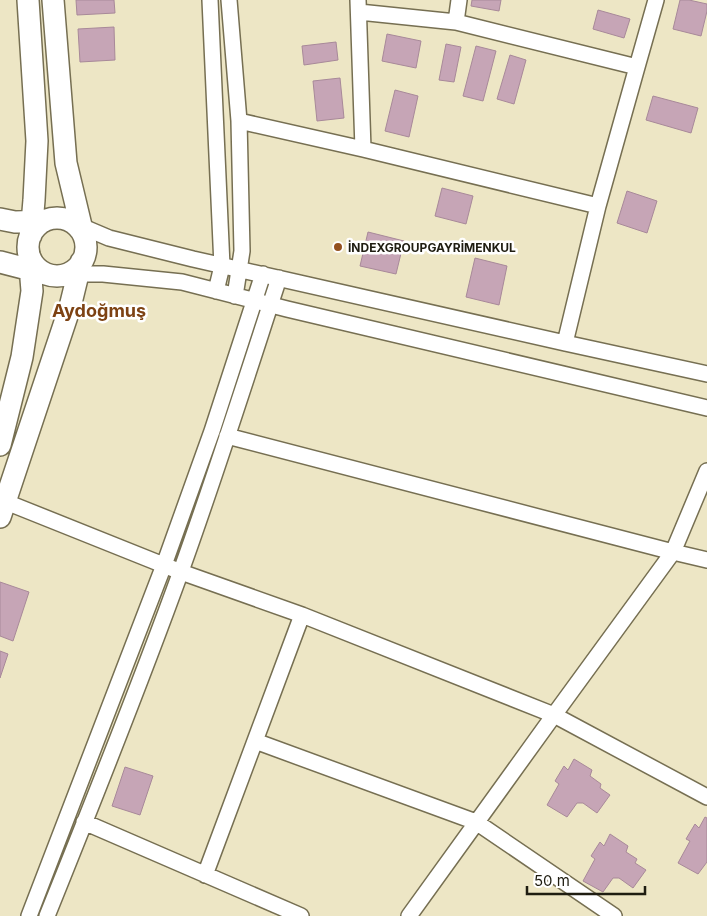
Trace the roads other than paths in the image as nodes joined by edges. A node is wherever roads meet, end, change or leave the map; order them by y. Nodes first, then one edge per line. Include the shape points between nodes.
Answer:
1 (28, 0) edge
2 (53, 0) edge
3 (210, 0) edge
4 (229, 0) edge
5 (459, 0) edge
6 (656, 0) edge
7 (358, 6) edge
8 (456, 22) junction
9 (637, 67) junction
10 (239, 121) junction
11 (363, 149) junction
12 (598, 206) junction
13 (0, 218) edge
14 (78, 227) junction
15 (49, 254) junction
16 (0, 262) edge
17 (222, 266) junction
18 (239, 269) junction
19 (263, 274) junction
20 (279, 278) junction
21 (216, 291) junction
22 (235, 296) junction
23 (254, 301) junction
24 (270, 305) junction
25 (565, 343) junction
26 (707, 374) edge
27 (707, 408) edge
28 (228, 436) junction
29 (0, 445) edge
30 (707, 471) edge
31 (3, 509) edge
32 (673, 552) junction
33 (707, 560) edge
34 (164, 565) junction
35 (181, 572) junction
36 (302, 615) junction
37 (554, 715) junction
38 (255, 741) junction
39 (707, 797) edge
40 (84, 822) junction
41 (476, 822) junction
42 (205, 875) junction
43 (29, 916) edge
44 (47, 916) edge
45 (301, 916) edge
46 (409, 916) edge
47 (614, 916) edge

1 - 15 street via 37,141
2 - 14 street via 66,163
3 - 17 street
4 - 10 street
5 - 8 street
6 - 9 street
7 - 8 street
7 - 11 street
8 - 9 street
9 - 12 street
10 - 11 street
10 - 18 street via 242,251
11 - 12 street
12 - 25 street
13 - 15 street via 15,222
14 - 15 street via 86,243 85,253
14 - 15 street via 61,218 52,218
14 - 17 street via 109,238
15 - 16 street
15 - 21 street via 103,274 182,282
15 - 29 street via 32,290 22,357
15 - 31 street via 70,307
17 - 18 street
17 - 21 street
18 - 19 street
18 - 22 street
19 - 20 street
19 - 23 street
20 - 24 street
20 - 25 street
21 - 22 street
22 - 23 street
23 - 24 street
23 - 34 street
24 - 27 street
24 - 28 street
25 - 26 street
28 - 32 street
28 - 35 street
30 - 32 street
31 - 34 street
32 - 33 street
32 - 37 street
34 - 35 street
34 - 43 street
35 - 36 street
35 - 40 street
36 - 37 street
36 - 38 street
37 - 39 street
37 - 41 street
38 - 41 street
38 - 42 street
40 - 42 street
40 - 44 street
41 - 46 street
41 - 47 street
42 - 45 street

